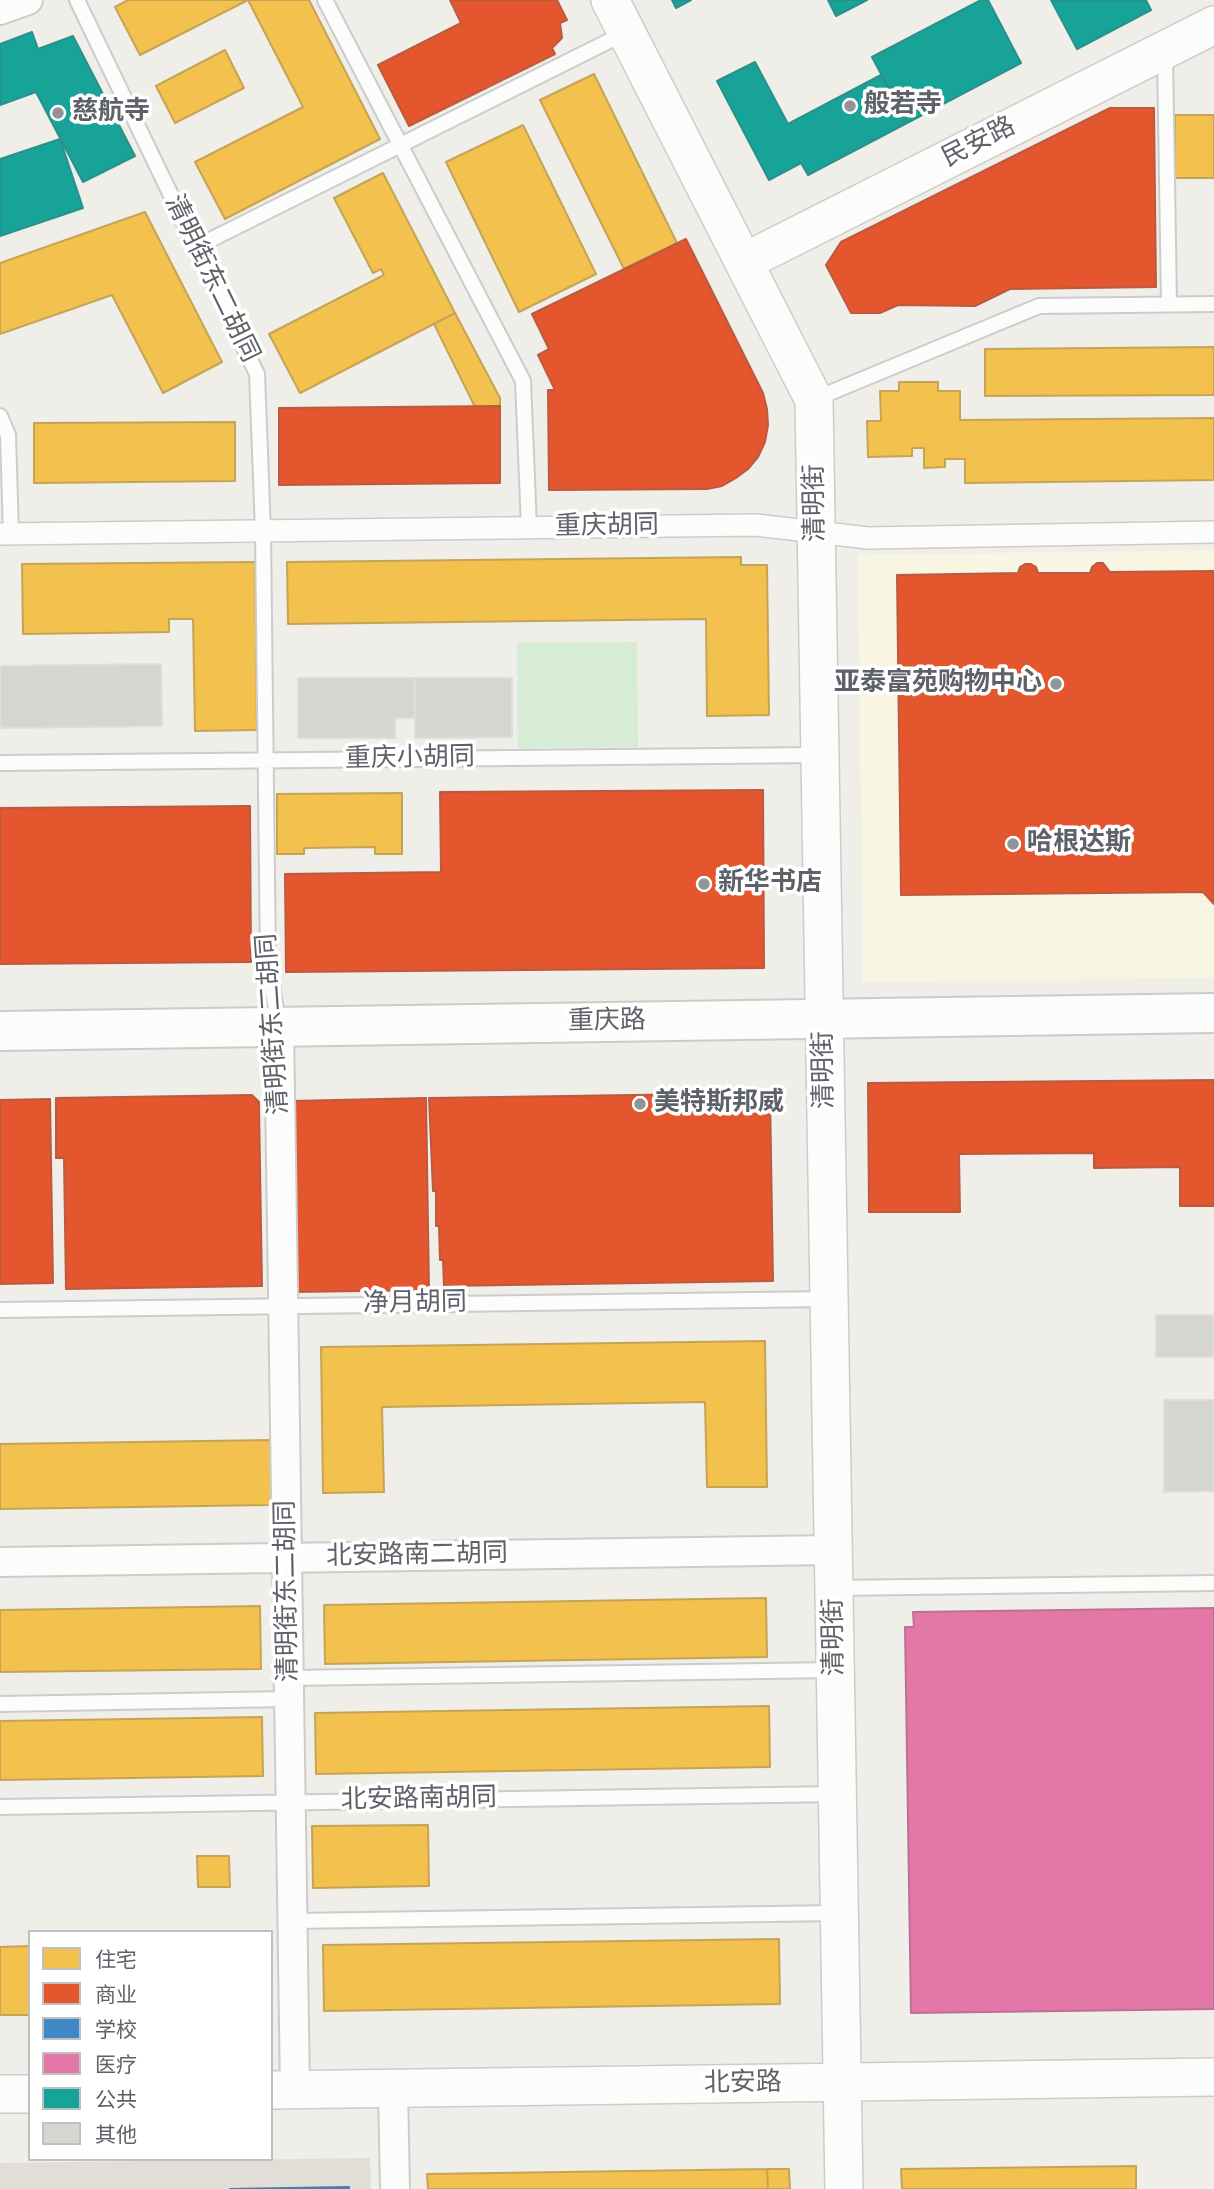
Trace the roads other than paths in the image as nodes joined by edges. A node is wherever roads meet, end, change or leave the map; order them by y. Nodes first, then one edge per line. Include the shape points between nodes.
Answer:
1 (28, 0) edge
2 (77, 0) edge
3 (325, 0) edge
4 (610, 0) edge
5 (0, 10) edge
6 (1214, 24) edge
7 (627, 33) junction
8 (1165, 50) junction
9 (400, 146) junction
10 (196, 247) junction
11 (744, 262) junction
12 (1169, 304) junction
13 (1214, 304) edge
14 (814, 400) junction
15 (0, 416) edge
16 (529, 528) junction
17 (263, 531) junction
18 (816, 532) junction
19 (1214, 532) edge
20 (6, 534) edge
21 (820, 754) junction
22 (265, 760) junction
23 (0, 763) edge
24 (1214, 1013) edge
25 (825, 1019) junction
26 (279, 1027) junction
27 (0, 1031) edge
28 (829, 1299) junction
29 (283, 1306) junction
30 (0, 1310) edge
31 (834, 1550) junction
32 (287, 1558) junction
33 (0, 1562) edge
34 (1214, 1583) edge
35 (834, 1588) junction
36 (835, 1670) junction
37 (289, 1688) junction
38 (0, 1704) edge
39 (838, 1794) junction
40 (291, 1802) junction
41 (0, 1807) edge
42 (840, 1913) junction
43 (292, 1920) junction
44 (1214, 2077) edge
45 (842, 2082) junction
46 (393, 2088) junction
47 (283, 2090) edge
48 (0, 2094) edge
49 (28, 2094) edge
50 (395, 2189) edge
51 (844, 2189) edge

1 - 5 street
2 - 10 lane, 清明街东二胡同
3 - 9 lane
4 - 7 street, 清明街
6 - 8 street, 民安路
7 - 9 lane
7 - 11 street, 清明街
8 - 11 street, 民安路
8 - 12 lane
9 - 10 lane
9 - 16 lane via 523,381
10 - 17 lane, 清明街东二胡同 via 257,374
11 - 14 street, 清明街
12 - 13 lane
12 - 14 lane via 1039,306
14 - 18 street, 清明街
15 - 20 lane via 8,435
16 - 17 street, 重庆胡同
16 - 18 street, 重庆胡同 via 756,525
17 - 20 street, 重庆胡同
17 - 22 lane, 清明街东二胡同
18 - 19 street, 重庆胡同 via 868,538
18 - 21 street, 清明街
21 - 22 lane, 重庆小胡同
21 - 25 street, 清明街
22 - 23 lane, 重庆小胡同
22 - 26 lane, 清明街东二胡同 via 268,963
24 - 25 main road, 重庆路
25 - 26 main road, 重庆路
25 - 28 street, 清明街
26 - 27 main road, 重庆路
26 - 29 street, 清明街东二胡同
28 - 29 lane, 净月胡同
28 - 31 street, 清明街
29 - 30 lane, 净月胡同
29 - 32 street, 清明街东二胡同
31 - 32 street, 北安路南二胡同
31 - 35 street, 清明街
32 - 33 street, 北安路南二胡同
32 - 37 street, 清明街东二胡同
34 - 35 lane
35 - 36 street, 清明街
36 - 37 lane
36 - 39 street, 清明街
37 - 38 lane
37 - 40 street, 清明街东二胡同
39 - 40 lane, 北安路南胡同
39 - 42 street, 清明街
40 - 41 lane, 北安路南胡同
40 - 43 street, 清明街东二胡同
42 - 43 lane
42 - 45 street, 清明街
43 - 47 street, 清明街东二胡同
44 - 45 street, 北安路
45 - 46 street, 北安路
45 - 51 street, 清明街
46 - 47 street, 北安路
46 - 50 street
48 - 49 street

